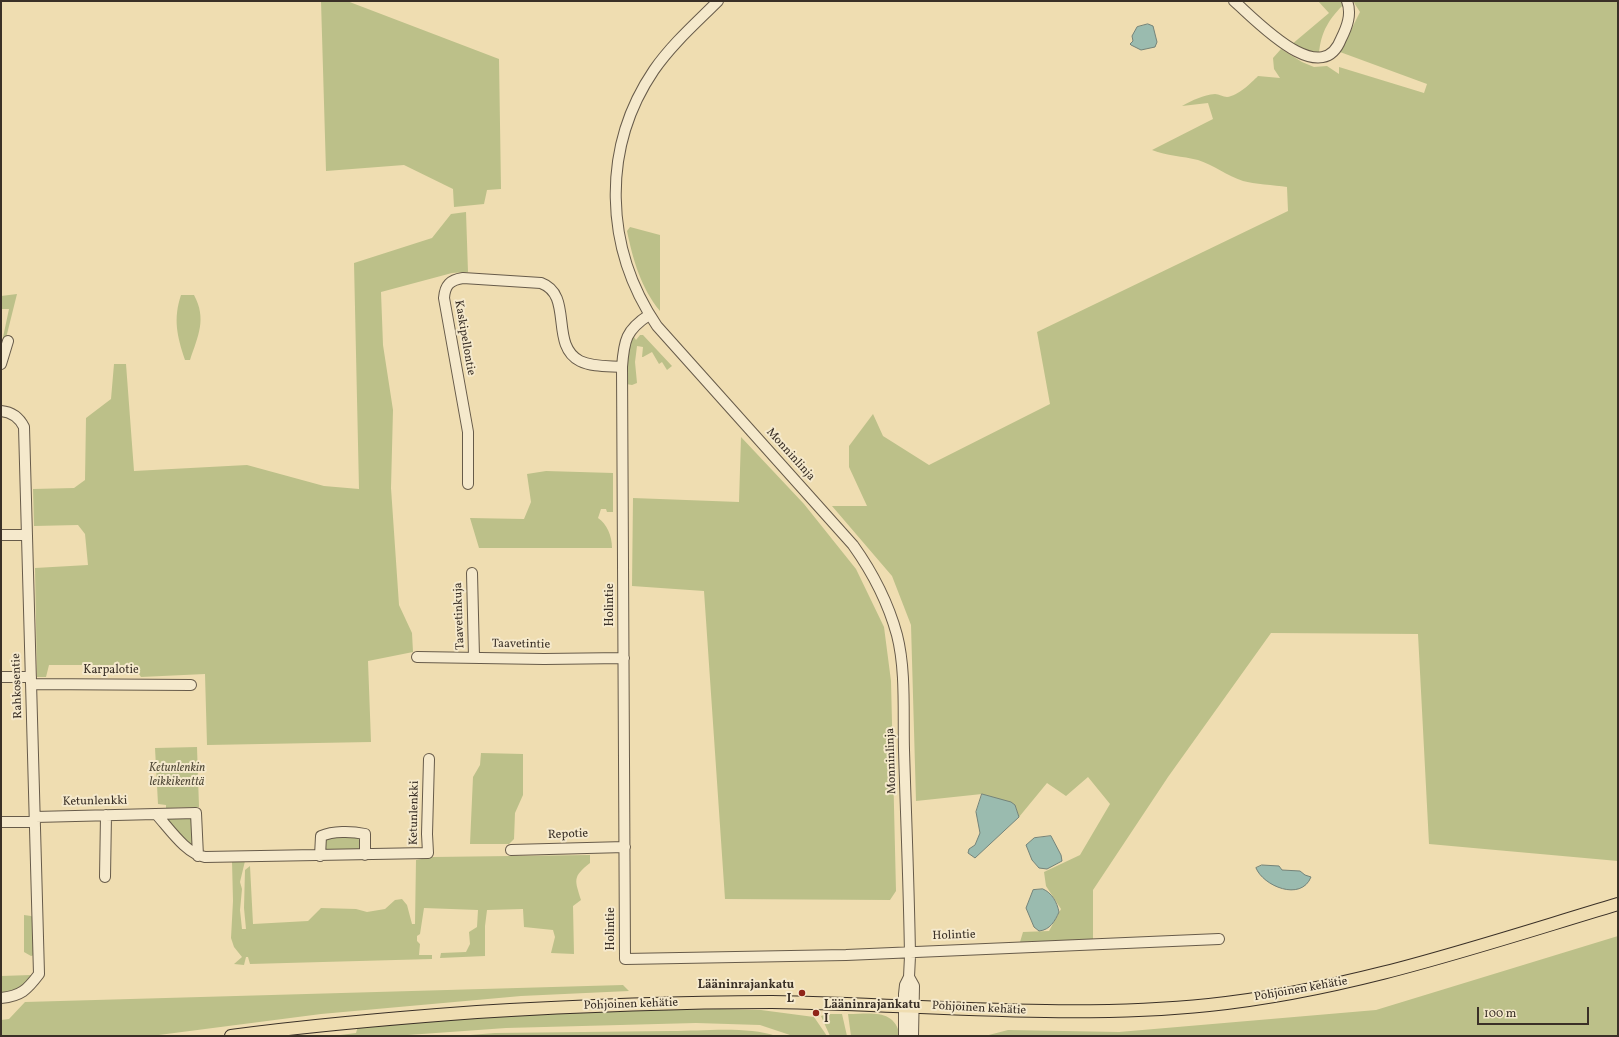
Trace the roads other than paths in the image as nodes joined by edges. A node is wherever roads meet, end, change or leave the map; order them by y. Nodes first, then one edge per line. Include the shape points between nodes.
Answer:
1 (718, 1) edge
2 (1234, 1) edge
3 (1347, 1) edge
4 (649, 315) junction
5 (8, 341) dead end
6 (1, 364) edge
7 (622, 367) junction
8 (1, 411) edge
9 (468, 484) dead end
10 (27, 535) junction
11 (1, 536) edge
12 (472, 573) dead end
13 (417, 657) dead end
14 (474, 657) junction
15 (624, 658) junction
16 (1, 677) edge
17 (31, 680) junction
18 (191, 685) dead end
19 (429, 759) dead end
20 (156, 814) junction
21 (106, 815) junction
22 (35, 819) junction
23 (1, 822) edge
24 (625, 846) junction
25 (511, 850) dead end
26 (365, 855) junction
27 (198, 856) junction
28 (320, 856) junction
29 (106, 877) dead end
30 (1618, 904) edge
31 (1219, 939) dead end
32 (910, 951) junction
33 (1, 998) edge
34 (908, 1005) junction
35 (232, 1036) edge
36 (904, 1036) edge
37 (913, 1036) edge

1 - 4 street, Monninlinja via 680,39 654,71 640,94 621,141 616,172 617,222 626,264
2 - 3 street via 1283,44 1295,52 1318,58 1332,53 1341,41 1350,12
4 - 7 street, Holintie via 637,323 628,334
4 - 32 street, Monninlinja via 669,342 853,546 871,572 886,602 897,636 902,674
5 - 6 street
7 - 9 street, Kaskipellontie via 589,364 573,356 565,343 558,299 548,285 463,278 453,280 447,285 444,298 468,432
7 - 15 street, Holintie
8 - 10 street, Rahkosentie via 13,414 21,420 24,427
10 - 11 street
10 - 17 street, Rahkosentie
12 - 14 street, Taavetinkuja
13 - 14 street, Taavetintie
14 - 15 street, Taavetintie
15 - 24 street, Holintie
16 - 17 street, Karpalotie
17 - 18 street, Karpalotie
17 - 22 street, Rahkosentie
19 - 26 street, Ketunlenkki via 428,852
20 - 21 street, Ketunlenkki
20 - 27 street via 190,851
20 - 27 street, Ketunlenkki via 196,813
21 - 22 street, Ketunlenkki
21 - 29 street
22 - 23 street, Ketunlenkki
22 - 33 street, Rahkosentie via 39,974 25,991 12,997
24 - 25 street, Repotie
24 - 32 street, Holintie via 625,959 846,955
26 - 28 street, Ketunlenkki
26 - 28 street via 365,834 357,832 328,833 321,836
27 - 28 street, Ketunlenkki
30 - 34 main road, Pohjoinen kehätie via 1403,969 1336,985 1261,998 1125,1011 1028,1011
31 - 32 street, Holintie
32 - 34 street, Monninlinja via 909,977 914,986
34 - 35 main road, Pohjoinen kehätie via 731,1002 531,1009 361,1021
34 - 36 street
34 - 37 street

